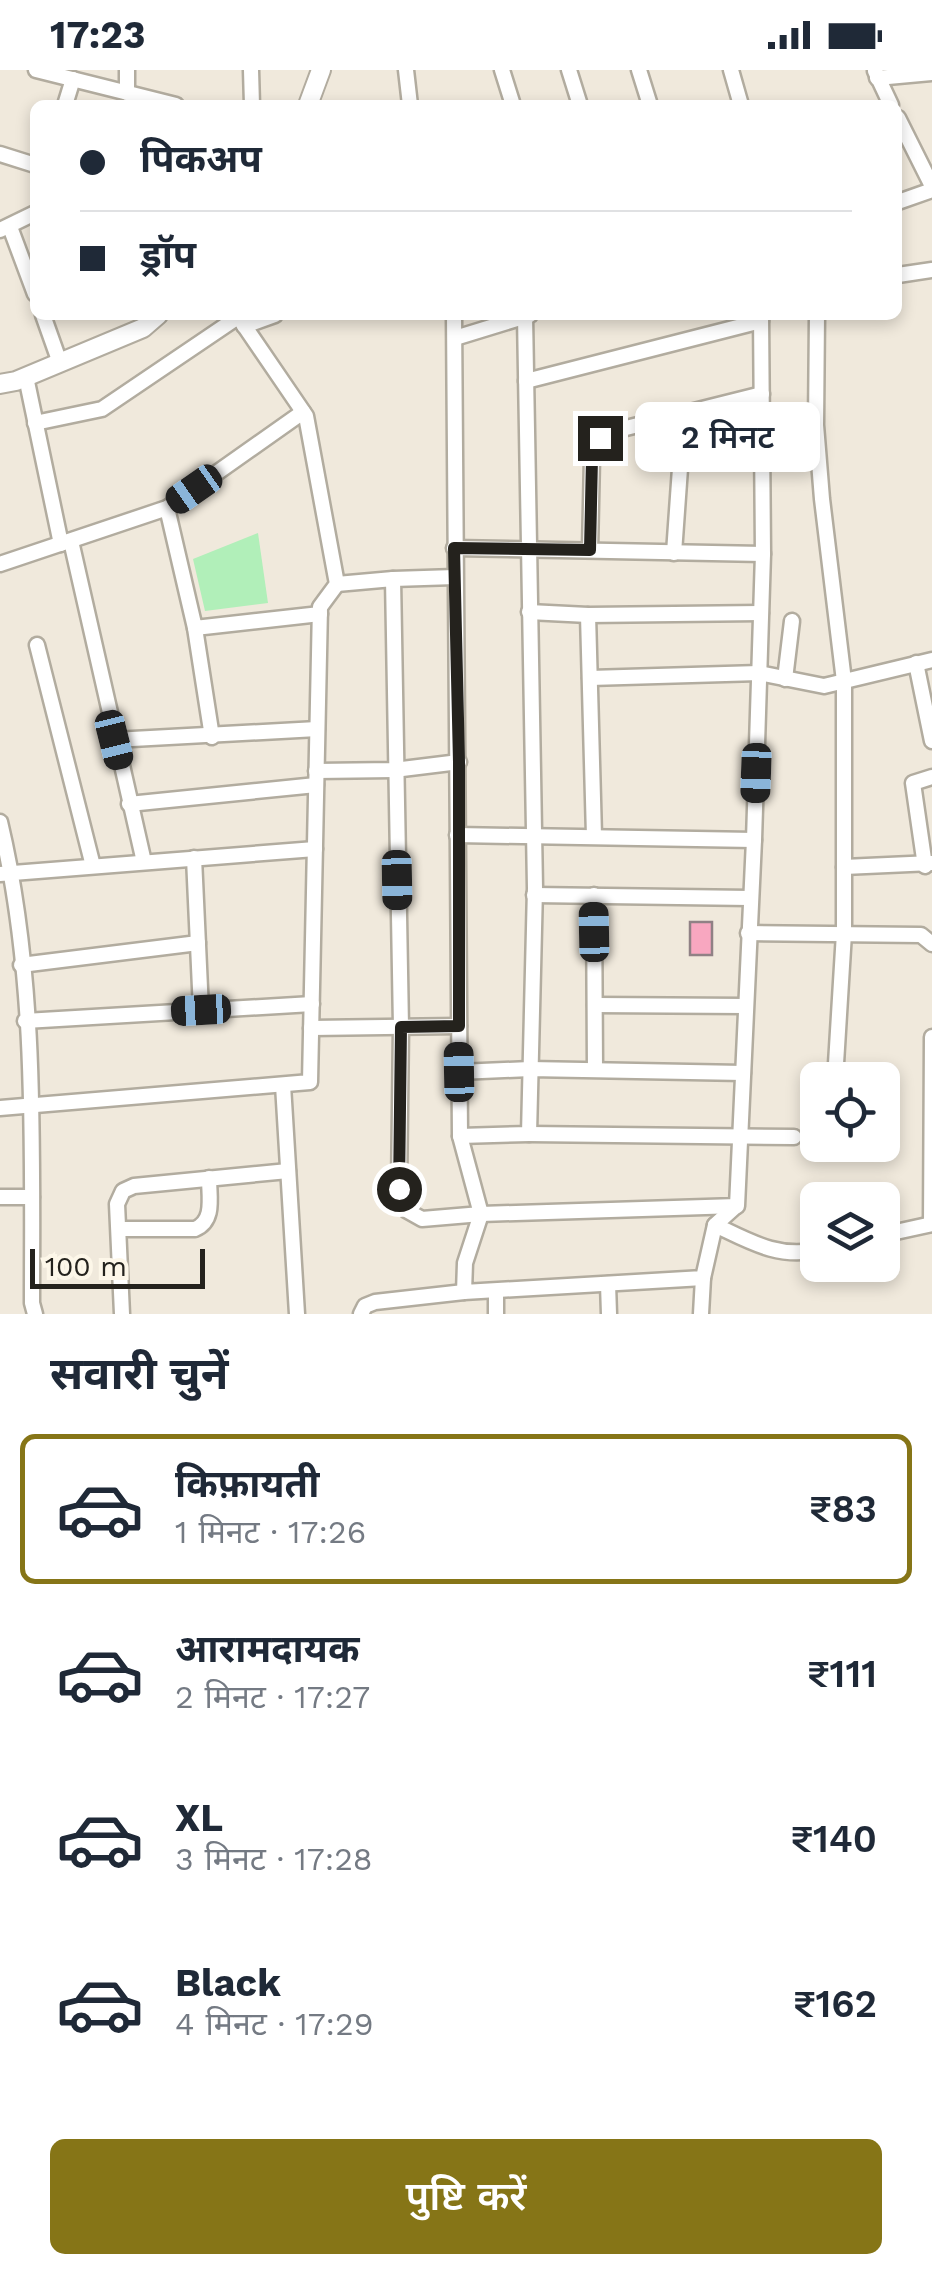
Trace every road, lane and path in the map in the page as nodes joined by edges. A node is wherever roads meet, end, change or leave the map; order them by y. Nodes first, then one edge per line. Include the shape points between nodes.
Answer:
1 (36, 70) edge
2 (127, 70) edge
3 (251, 70) edge
4 (321, 70) edge
5 (406, 70) edge
6 (502, 70) edge
7 (569, 70) edge
8 (639, 70) edge
9 (731, 70) edge
10 (932, 72) edge
11 (876, 74) edge
12 (74, 80) junction
13 (126, 93) junction
14 (67, 100) edge
15 (148, 100) edge
16 (252, 100) edge
17 (310, 100) edge
18 (409, 100) edge
19 (511, 100) edge
20 (578, 100) edge
21 (648, 100) edge
22 (740, 100) edge
23 (889, 100) edge
24 (902, 130) edge
25 (0, 154) edge
26 (30, 163) edge
27 (930, 181) edge
28 (902, 199) edge
29 (30, 213) edge
30 (5, 229) edge
31 (932, 270) edge
32 (902, 274) edge
33 (30, 282) edge
34 (44, 320) edge
35 (152, 320) edge
36 (238, 320) edge
37 (241, 320) edge
38 (454, 320) edge
39 (515, 320) edge
40 (528, 320) edge
41 (754, 320) edge
42 (761, 320) edge
43 (817, 320) edge
44 (455, 338) junction
45 (60, 362) junction
46 (26, 377) junction
47 (526, 381) junction
48 (0, 384) edge
49 (762, 394) junction
50 (303, 412) junction
51 (684, 412) junction
52 (35, 423) junction
53 (168, 508) junction
54 (66, 542) junction
55 (454, 548) junction
56 (528, 549) junction
57 (590, 550) junction
58 (674, 553) junction
59 (763, 554) junction
60 (0, 564) edge
61 (455, 578) junction
62 (392, 579) junction
63 (337, 584) junction
64 (530, 612) junction
65 (761, 612) junction
66 (320, 614) junction
67 (588, 615) junction
68 (792, 621) dead end
69 (196, 628) junction
70 (37, 645) dead end
71 (924, 662) edge
72 (759, 674) junction
73 (590, 678) junction
74 (785, 679) junction
75 (844, 681) junction
76 (317, 729) junction
77 (212, 737) junction
78 (114, 740) junction
79 (932, 741) edge
80 (459, 762) junction
81 (394, 770) junction
82 (932, 777) edge
83 (316, 778) junction
84 (129, 804) junction
85 (0, 822) edge
86 (457, 835) junction
87 (534, 835) junction
88 (594, 836) junction
89 (754, 840) junction
90 (315, 848) junction
91 (194, 858) junction
92 (144, 862) junction
93 (928, 864) edge
94 (93, 866) junction
95 (844, 867) junction
96 (6, 874) edge
97 (534, 895) junction
98 (594, 896) junction
99 (750, 898) junction
100 (748, 932) junction
101 (844, 933) junction
102 (198, 943) junction
103 (932, 944) edge
104 (21, 965) junction
105 (312, 1004) junction
106 (595, 1005) junction
107 (746, 1006) junction
108 (201, 1010) junction
109 (25, 1021) junction
110 (459, 1026) junction
111 (401, 1027) junction
112 (311, 1028) junction
113 (932, 1037) edge
114 (836, 1062) edge
115 (530, 1069) junction
116 (595, 1070) junction
117 (459, 1072) junction
118 (743, 1072) junction
119 (283, 1084) junction
120 (32, 1106) junction
121 (0, 1108) edge
122 (529, 1134) junction
123 (741, 1135) junction
124 (460, 1136) junction
125 (794, 1136) dead end
126 (288, 1171) junction
127 (209, 1178) junction
128 (0, 1197) edge
129 (32, 1197) junction
130 (736, 1206) junction
131 (481, 1214) junction
132 (932, 1224) edge
133 (714, 1226) junction
134 (119, 1228) junction
135 (900, 1231) edge
136 (800, 1252) edge
137 (703, 1278) junction
138 (608, 1284) junction
139 (496, 1290) junction
140 (464, 1292) junction
141 (35, 1314) edge
142 (122, 1314) edge
143 (296, 1314) edge
144 (360, 1314) edge
145 (496, 1314) edge
146 (609, 1314) edge
147 (701, 1314) edge

1 - 12 street
2 - 13 street
3 - 16 street
4 - 17 main road
5 - 18 street
6 - 19 street
7 - 20 street
8 - 21 street
9 - 22 street
10 - 11 street
11 - 23 street
12 - 13 street
12 - 14 street
13 - 15 street
24 - 27 street
25 - 26 street
27 - 28 street
29 - 30 street
30 - 33 street
31 - 32 street
34 - 45 street
35 - 45 main road
36 - 52 street via 102,409
37 - 50 street
38 - 44 street
39 - 44 street
40 - 47 street
41 - 47 street
42 - 49 street
43 - 75 street via 816,425
44 - 55 street
45 - 46 main road
46 - 48 main road
46 - 52 street
47 - 56 street
49 - 51 street
49 - 59 street
50 - 53 street
50 - 63 street
51 - 57 street via 610,432 594,445
51 - 58 street
52 - 54 street
53 - 54 street
53 - 69 street
54 - 60 street
54 - 78 street
55 - 56 street
55 - 61 street
56 - 57 street
56 - 64 street
57 - 58 street
58 - 59 street
59 - 65 street
61 - 62 street
61 - 80 street
62 - 63 street
62 - 81 street
63 - 66 street
64 - 67 street
64 - 87 street
65 - 67 street
65 - 72 street
66 - 69 street
66 - 76 street
67 - 73 street
68 - 74 street
69 - 77 street
70 - 94 street
71 - 75 street
71 - 79 street
72 - 73 street
72 - 74 street
72 - 89 street
73 - 88 street
74 - 75 street via 824,686
75 - 95 street
76 - 77 street
76 - 83 street
77 - 78 street
78 - 84 street
80 - 81 street
80 - 86 street
81 - 83 street
81 - 111 street
82 - 93 street via 913,783
83 - 84 street
83 - 90 street
84 - 92 street
85 - 96 street
86 - 87 street
86 - 110 street
87 - 88 street
87 - 97 street
88 - 89 street
89 - 99 street
90 - 91 street
90 - 105 street
91 - 92 street
91 - 102 street
92 - 94 street
93 - 95 street
94 - 96 street
95 - 101 street
96 - 104 street
97 - 98 street
97 - 115 street
98 - 99 street
98 - 106 street
99 - 100 street
100 - 101 street
100 - 107 street
101 - 103 street via 920,936
101 - 114 street
102 - 104 street
102 - 108 street
104 - 109 street
105 - 108 street
105 - 112 street
106 - 107 street
106 - 116 street
107 - 118 street
108 - 109 street
109 - 120 street
110 - 111 street
110 - 117 street
111 - 112 street
111 - 131 street via 402,1204 422,1219
112 - 119 street via 310,1082
113 - 132 street
115 - 116 street
115 - 117 street
115 - 122 street
116 - 118 street
117 - 124 street
118 - 123 street
119 - 120 street
119 - 126 street
120 - 121 street
120 - 129 street
122 - 123 street
122 - 124 street
123 - 125 street
123 - 130 street
124 - 131 street
126 - 127 street
126 - 143 street
127 - 134 street via 128,1188 117,1204
127 - 134 street via 205,1224
128 - 129 street
129 - 141 street
130 - 131 street
130 - 133 street
131 - 140 street via 464,1263
132 - 135 street
133 - 136 street via 772,1251
133 - 137 street
134 - 142 street
137 - 138 street
137 - 147 street
138 - 139 street
138 - 146 street
139 - 140 street
139 - 145 street
140 - 144 street via 375,1302

